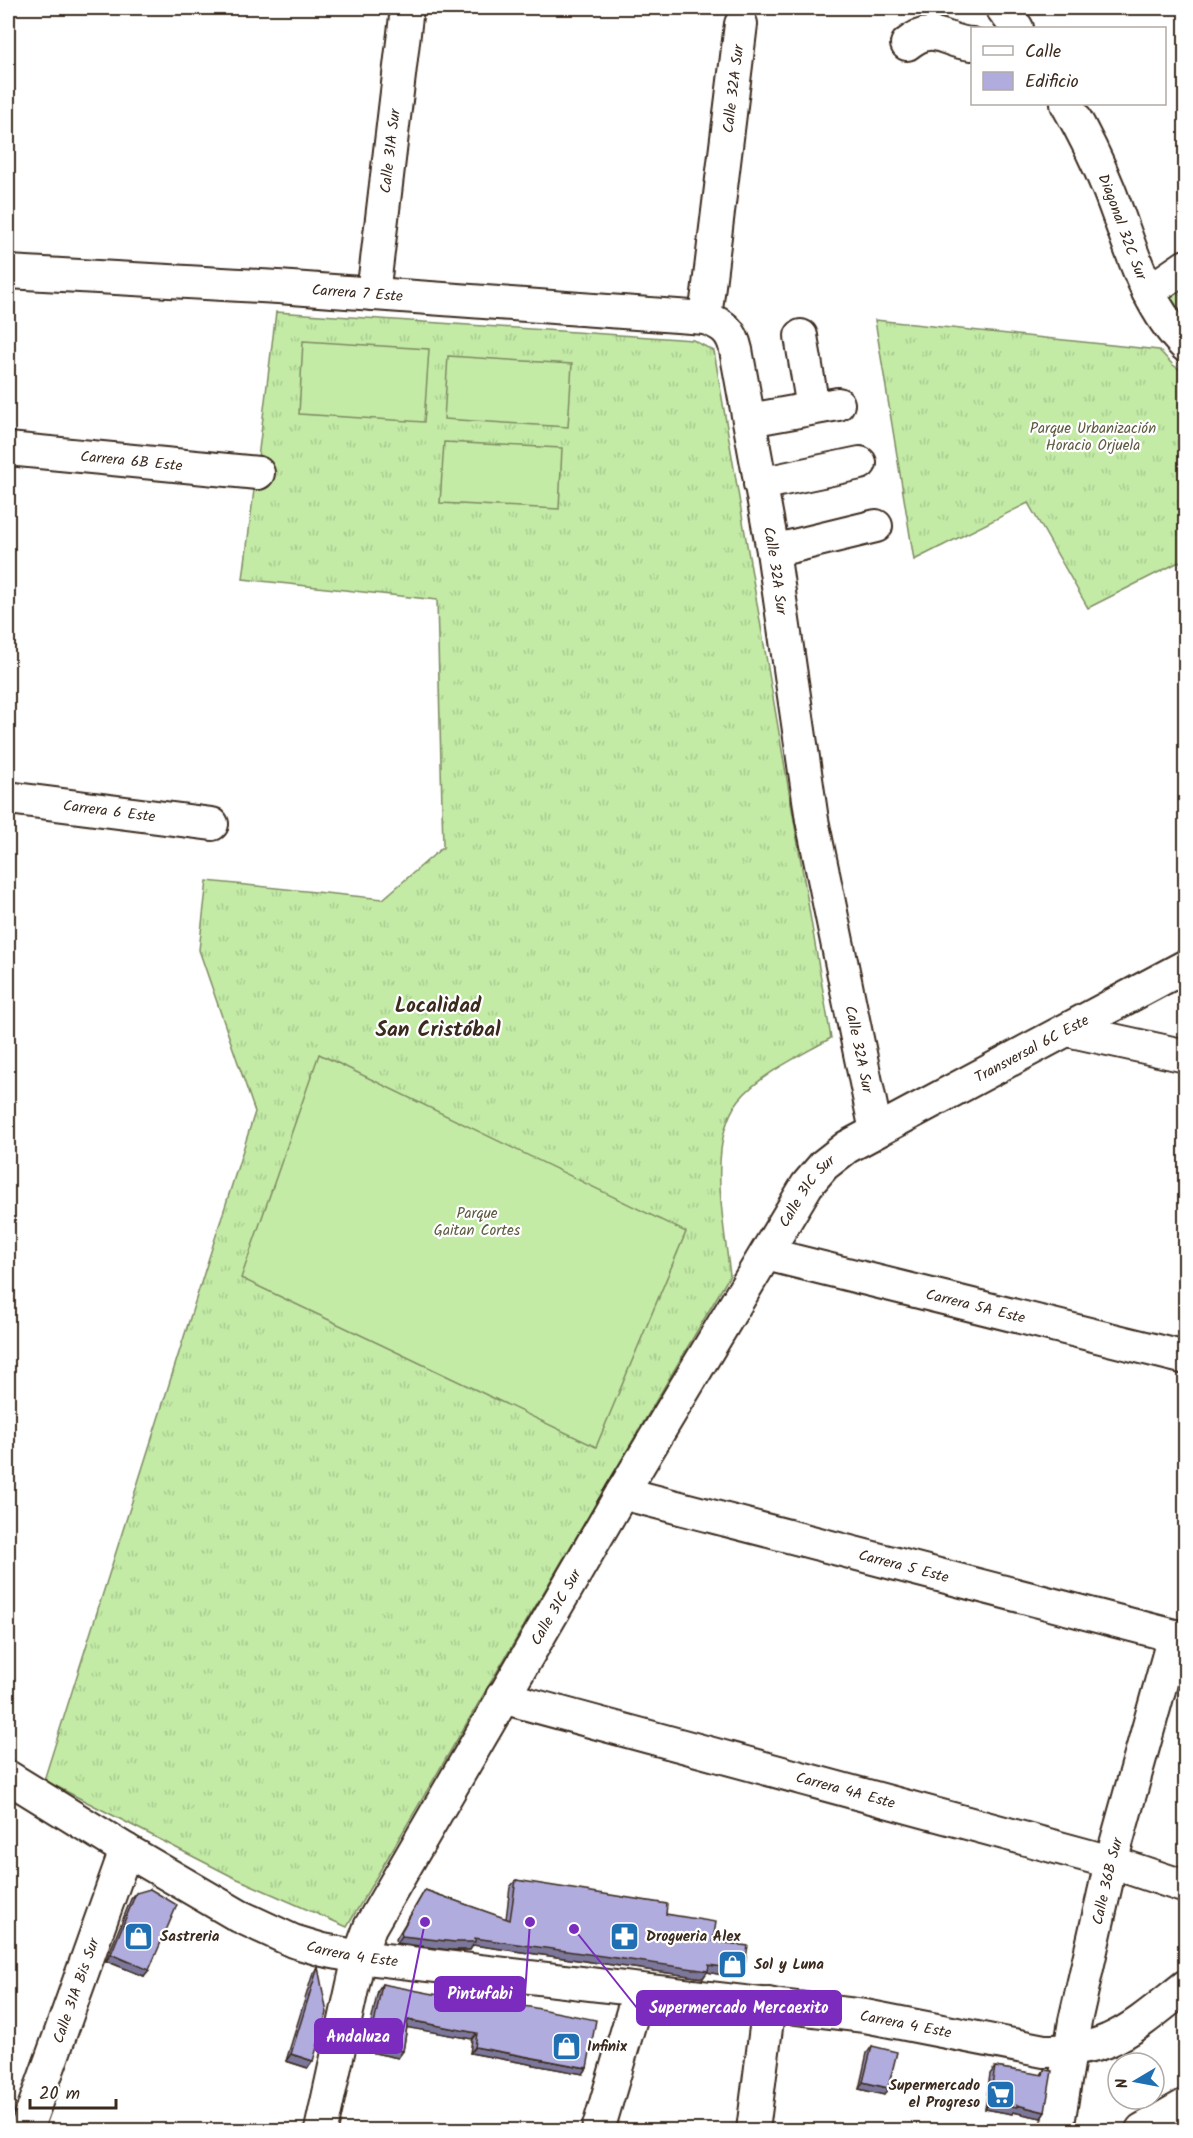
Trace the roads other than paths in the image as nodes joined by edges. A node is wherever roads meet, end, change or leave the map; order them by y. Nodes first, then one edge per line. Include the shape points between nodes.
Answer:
1 (407, 8) edge
2 (1002, 8) edge
3 (741, 24) dead end
4 (1016, 27) edge
5 (907, 44) dead end
6 (971, 44) edge
7 (1067, 105) edge
8 (1185, 266) edge
9 (8, 272) edge
10 (1148, 292) junction
11 (373, 294) junction
12 (705, 318) junction
13 (801, 336) dead end
14 (1185, 346) edge
15 (749, 420) junction
16 (8, 449) edge
17 (860, 463) dead end
18 (258, 473) dead end
19 (760, 484) junction
20 (876, 526) dead end
21 (772, 551) junction
22 (8, 798) edge
23 (212, 824) dead end
24 (1185, 966) edge
25 (1067, 1030) junction
26 (1185, 1056) edge
27 (876, 1131) junction
28 (766, 1254) junction
29 (1185, 1358) edge
30 (622, 1493) junction
31 (1180, 1637) edge
32 (502, 1698) junction
33 (8, 1777) edge
34 (126, 1850) junction
35 (1111, 1862) junction
36 (1185, 1887) edge
37 (359, 1957) junction
38 (1185, 1986) edge
39 (639, 1991) junction
40 (770, 2004) junction
41 (1070, 2050) junction
42 (1185, 2105) edge
43 (26, 2130) edge
44 (321, 2130) edge
45 (598, 2130) edge
46 (753, 2130) edge
47 (1057, 2130) edge
48 (1142, 2130) edge

1 - 11 street, Calle 31A Sur
2 - 4 street
3 - 12 street, Calle 32A Sur
5 - 6 street via 923,33
7 - 10 street, Diagonal 32C Sur via 1090,145
8 - 10 street
9 - 11 street, Carrera 7 Este
10 - 14 street, Diagonal 32C Sur
11 - 12 street, Carrera 7 Este
12 - 15 street, Calle 32A Sur via 724,326 734,340
13 - 15 street via 825,406
15 - 19 street, Calle 32A Sur
16 - 18 street, Carrera 6B Este
17 - 19 street
19 - 21 street, Calle 32A Sur
20 - 21 street
21 - 27 street, Calle 32A Sur via 812,820
22 - 23 street, Carrera 6 Este
24 - 25 street, Transversal 6C Este
25 - 26 street
25 - 27 street, Transversal 6C Este
27 - 28 street, Calle 31C Sur via 824,1165 807,1185
28 - 29 street, Carrera 5A Este
28 - 30 street, Calle 31C Sur
30 - 31 street, Carrera 5 Este
30 - 32 street, Calle 31C Sur
31 - 35 street, Calle 36B Sur
32 - 35 street, Carrera 4A Este
32 - 37 street, Calle 31C Sur via 382,1904
33 - 34 street, Carrera 4 Este
34 - 37 street, Carrera 4 Este via 265,1929 322,1950
34 - 43 street, Calle 31A Bis Sur
35 - 36 street, Carrera 4A Este
35 - 41 street, Calle 36B Sur
37 - 39 street, Carrera 4 Este
37 - 44 street, Calle 31C Sur
38 - 41 street, Carrera 4 Este via 1108,2041
39 - 40 street, Carrera 4 Este
39 - 45 street
40 - 41 street, Carrera 4 Este via 865,2016 1044,2052
40 - 46 street
41 - 47 street, Calle 36B Sur
42 - 48 street

